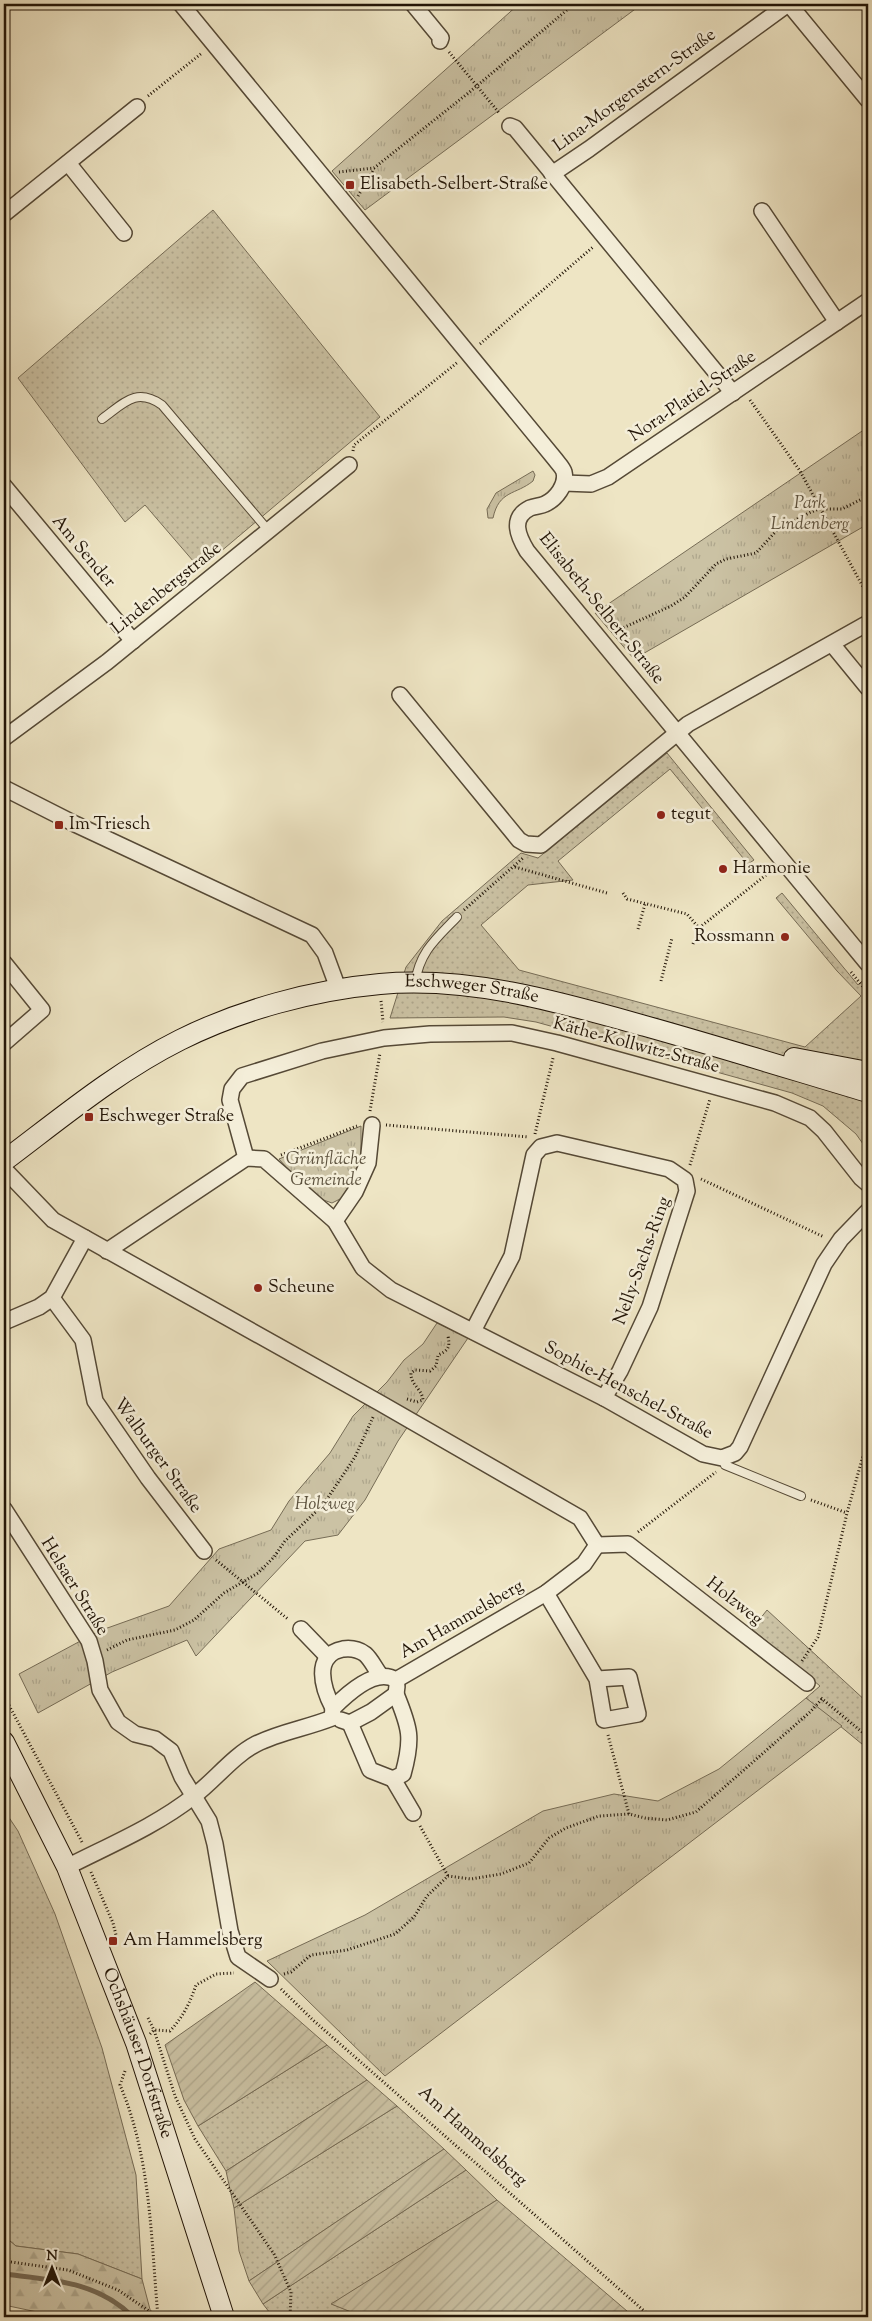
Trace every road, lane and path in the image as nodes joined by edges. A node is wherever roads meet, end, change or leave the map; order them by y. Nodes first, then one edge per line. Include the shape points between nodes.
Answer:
1 (181, 4) edge
2 (413, 4) edge
3 (574, 4) edge
4 (788, 4) edge
5 (440, 42) joint
6 (213, 44) junction
7 (475, 86) junction
8 (868, 100) edge
9 (137, 107) joint
10 (510, 126) joint
11 (68, 162) junction
12 (374, 168) junction
13 (320, 173) junction
14 (552, 174) junction
15 (350, 209) junction
16 (762, 211) dead end
17 (4, 214) edge
18 (124, 233) dead end
19 (868, 301) edge
20 (837, 322) junction
21 (737, 390) junction
22 (102, 419) dead end
23 (349, 465) dead end
24 (564, 483) junction
25 (4, 486) edge
26 (868, 496) edge
27 (819, 509) junction
28 (268, 530) junction
29 (868, 596) edge
30 (868, 623) edge
31 (601, 640) junction
32 (134, 641) junction
33 (832, 644) junction
34 (868, 688) edge
35 (400, 695) dead end
36 (678, 734) junction
37 (4, 738) edge
38 (4, 788) edge
39 (533, 846) junction
40 (784, 862) junction
41 (514, 866) junction
42 (607, 893) dead end
43 (623, 894) dead end
44 (645, 904) junction
45 (457, 917) joint
46 (699, 928) junction
47 (638, 930) dead end
48 (672, 938) dead end
49 (693, 944) dead end
50 (4, 963) edge
51 (868, 964) edge
52 (851, 972) dead end
53 (660, 980) dead end
54 (380, 984) junction
55 (415, 984) junction
56 (339, 991) junction
57 (868, 993) edge
58 (682, 1036) junction
59 (384, 1038) junction
60 (4, 1043) edge
61 (558, 1043) junction
62 (868, 1072) edge
63 (716, 1088) junction
64 (868, 1092) edge
65 (371, 1123) junction
66 (246, 1158) junction
67 (4, 1161) edge
68 (267, 1161) junction
69 (4, 1169) edge
70 (685, 1180) junction
71 (868, 1184) edge
72 (868, 1211) edge
73 (335, 1221) junction
74 (84, 1238) junction
75 (838, 1243) junction
76 (106, 1251) junction
77 (52, 1298) junction
78 (452, 1321) junction
79 (4, 1322) edge
80 (473, 1331) junction
81 (604, 1398) junction
82 (380, 1403) junction
83 (868, 1438) edge
84 (725, 1465) joint
85 (801, 1496) joint
86 (4, 1509) edge
87 (847, 1513) junction
88 (628, 1544) junction
89 (597, 1545) junction
90 (204, 1551) joint
91 (243, 1583) junction
92 (546, 1593) junction
93 (301, 1629) joint
94 (806, 1654) dead end
95 (328, 1657) junction
96 (95, 1661) junction
97 (381, 1676) junction
98 (597, 1679) junction
99 (807, 1683) joint
100 (396, 1687) junction
101 (4, 1696) edge
102 (822, 1699) junction
103 (332, 1713) junction
104 (604, 1720) junction
105 (350, 1723) junction
106 (868, 1737) edge
107 (4, 1742) edge
108 (393, 1779) junction
109 (194, 1796) junction
110 (413, 1813) joint
111 (629, 1814) junction
112 (76, 1863) junction
113 (448, 1876) junction
114 (120, 1949) dead end
115 (236, 1973) dead end
116 (270, 1979) junction
117 (146, 2015) dead end
118 (156, 2030) dead end
119 (136, 2043) junction
120 (4, 2261) edge
121 (158, 2317) edge
122 (224, 2317) edge
123 (290, 2317) edge
124 (651, 2317) edge

1 - 6 street
2 - 5 street via 441,38
3 - 7 path
4 - 8 street, Lina-Morgenstern-Straße
4 - 14 street, Lina-Morgenstern-Straße
5 - 7 path
6 - 9 path
6 - 13 street
7 - 10 path
7 - 12 path
9 - 11 street
10 - 14 street, Lina-Morgenstern-Straße
11 - 17 street
11 - 18 street
12 - 13 path
12 - 15 path
13 - 15 street
14 - 21 street, Lina-Morgenstern-Straße
15 - 24 street via 555,459 564,472
16 - 20 street
19 - 20 street, Nora-Platiel-Straße
20 - 21 street, Nora-Platiel-Straße
21 - 24 street, Nora-Platiel-Straße via 608,477 591,484
21 - 27 path via 800,471
22 - 28 lane via 131,398 151,397 162,405
23 - 28 street, Lindenbergstraße
24 - 31 street, Elisabeth-Selbert-Straße via 547,504 522,513 517,523 518,535 527,551
25 - 32 street, Am Sender
26 - 27 path via 842,509
27 - 29 path
27 - 31 path via 779,528 756,552 716,564 685,597 666,610 623,627
28 - 32 street, Lindenbergstraße
30 - 33 street
31 - 36 street, Elisabeth-Selbert-Straße
32 - 37 street, Lindenbergstraße
33 - 34 street
33 - 36 street via 688,724
35 - 39 street via 520,840
36 - 39 street via 549,840
36 - 40 street, Elisabeth-Selbert-Straße
38 - 56 street via 312,935 325,953
39 - 41 path
40 - 46 path
40 - 51 street, Elisabeth-Selbert-Straße
41 - 42 path
41 - 45 path
43 - 44 path via 627,899
44 - 46 path via 687,914
44 - 47 path
45 - 55 lane via 433,942 418,964
46 - 49 path
48 - 53 path
50 - 60 street via 42,1010
52 - 57 path
54 - 55 main road, Eschweger Straße
54 - 56 main road, Eschweger Straße
54 - 59 path
55 - 58 main road, Eschweger Straße via 461,986 539,998
56 - 67 main road, Eschweger Straße via 255,1010 180,1040 124,1073
58 - 62 main road, Eschweger Straße
58 - 64 main road, Eschweger Straße
59 - 61 street, Käthe-Kollwitz-Straße via 512,1033
59 - 65 path
59 - 66 street, Käthe-Kollwitz-Straße via 322,1051 242,1076 232,1089 230,1100
61 - 63 street, Käthe-Kollwitz-Straße
61 - 65 path via 534,1138
63 - 70 path
63 - 71 street, Käthe-Kollwitz-Straße via 775,1103 810,1118 824,1130
65 - 68 path
65 - 73 street via 368,1163 355,1192
66 - 68 street
66 - 76 street
68 - 73 street, Sophie-Henschel-Straße
69 - 74 street via 53,1220
70 - 75 path via 700,1178
70 - 80 street, Nelly-Sachs-Ring via 669,1169 558,1143 541,1147 534,1155 512,1256
70 - 81 street, Nelly-Sachs-Ring via 687,1192 650,1307
72 - 75 street, Sophie-Henschel-Straße
73 - 78 street, Sophie-Henschel-Straße via 363,1268 391,1290
74 - 76 street
74 - 77 street
75 - 81 street, Sophie-Henschel-Straße via 824,1264 735,1453 722,1458 703,1454
76 - 82 street
77 - 79 street
77 - 90 street, Walburger Straße via 82,1340 95,1401
78 - 80 street, Sophie-Henschel-Straße
78 - 82 path via 447,1330 450,1346 438,1354 436,1366 411,1373 411,1380 423,1400 417,1402 390,1396
80 - 81 street, Sophie-Henschel-Straße
82 - 89 street via 580,1518
82 - 91 path via 355,1457 323,1506 285,1541 258,1573
83 - 87 path
84 - 85 lane
84 - 88 path via 641,1529
85 - 87 path
86 - 96 street, Helsaer Straße via 89,1641
87 - 94 path via 818,1637
88 - 89 street
88 - 99 street, Holzweg
89 - 92 street, Am Hammelsberg via 584,1564
90 - 91 path
91 - 93 path
91 - 96 path via 224,1593 175,1630 127,1640 106,1650
92 - 98 street, Am Hammelsberg
92 - 100 street, Am Hammelsberg
93 - 95 street
95 - 97 street via 336,1650 352,1648 365,1654
95 - 103 street via 323,1678
96 - 109 street, Helsaer Straße via 100,1690 118,1722 135,1734 155,1739 171,1751
97 - 100 street, Am Hammelsberg via 392,1677
97 - 103 street via 346,1696
98 - 104 street, Am Hammelsberg
98 - 104 street via 629,1677 638,1714
99 - 102 path
100 - 105 street, Am Hammelsberg via 371,1712
100 - 108 street via 408,1724 409,1752 403,1774
101 - 112 path via 81,1839
102 - 106 path
102 - 111 path via 696,1812 667,1820
103 - 105 street
103 - 109 street via 254,1744
104 - 111 path
105 - 108 street via 370,1770
107 - 112 main road, Ochshäuser Dorfstraße
108 - 110 street
109 - 112 street
109 - 116 street via 209,1821 238,1957
110 - 113 path
111 - 113 path via 599,1816 566,1828 549,1838 529,1863 501,1874 470,1880
112 - 114 path via 113,1923
112 - 119 main road, Ochshäuser Dorfstraße
113 - 116 path via 427,1896 414,1917 395,1934 347,1950 311,1955 291,1972
115 - 118 path via 216,1974 196,1984 181,2019 170,2031
116 - 124 path, Am Hammelsberg via 343,2048
117 - 123 path via 175,2096 195,2140 274,2254 291,2292
119 - 121 path via 120,2085 140,2146
119 - 122 main road, Ochshäuser Dorfstraße
120 - 121 path via 68,2270 118,2290

